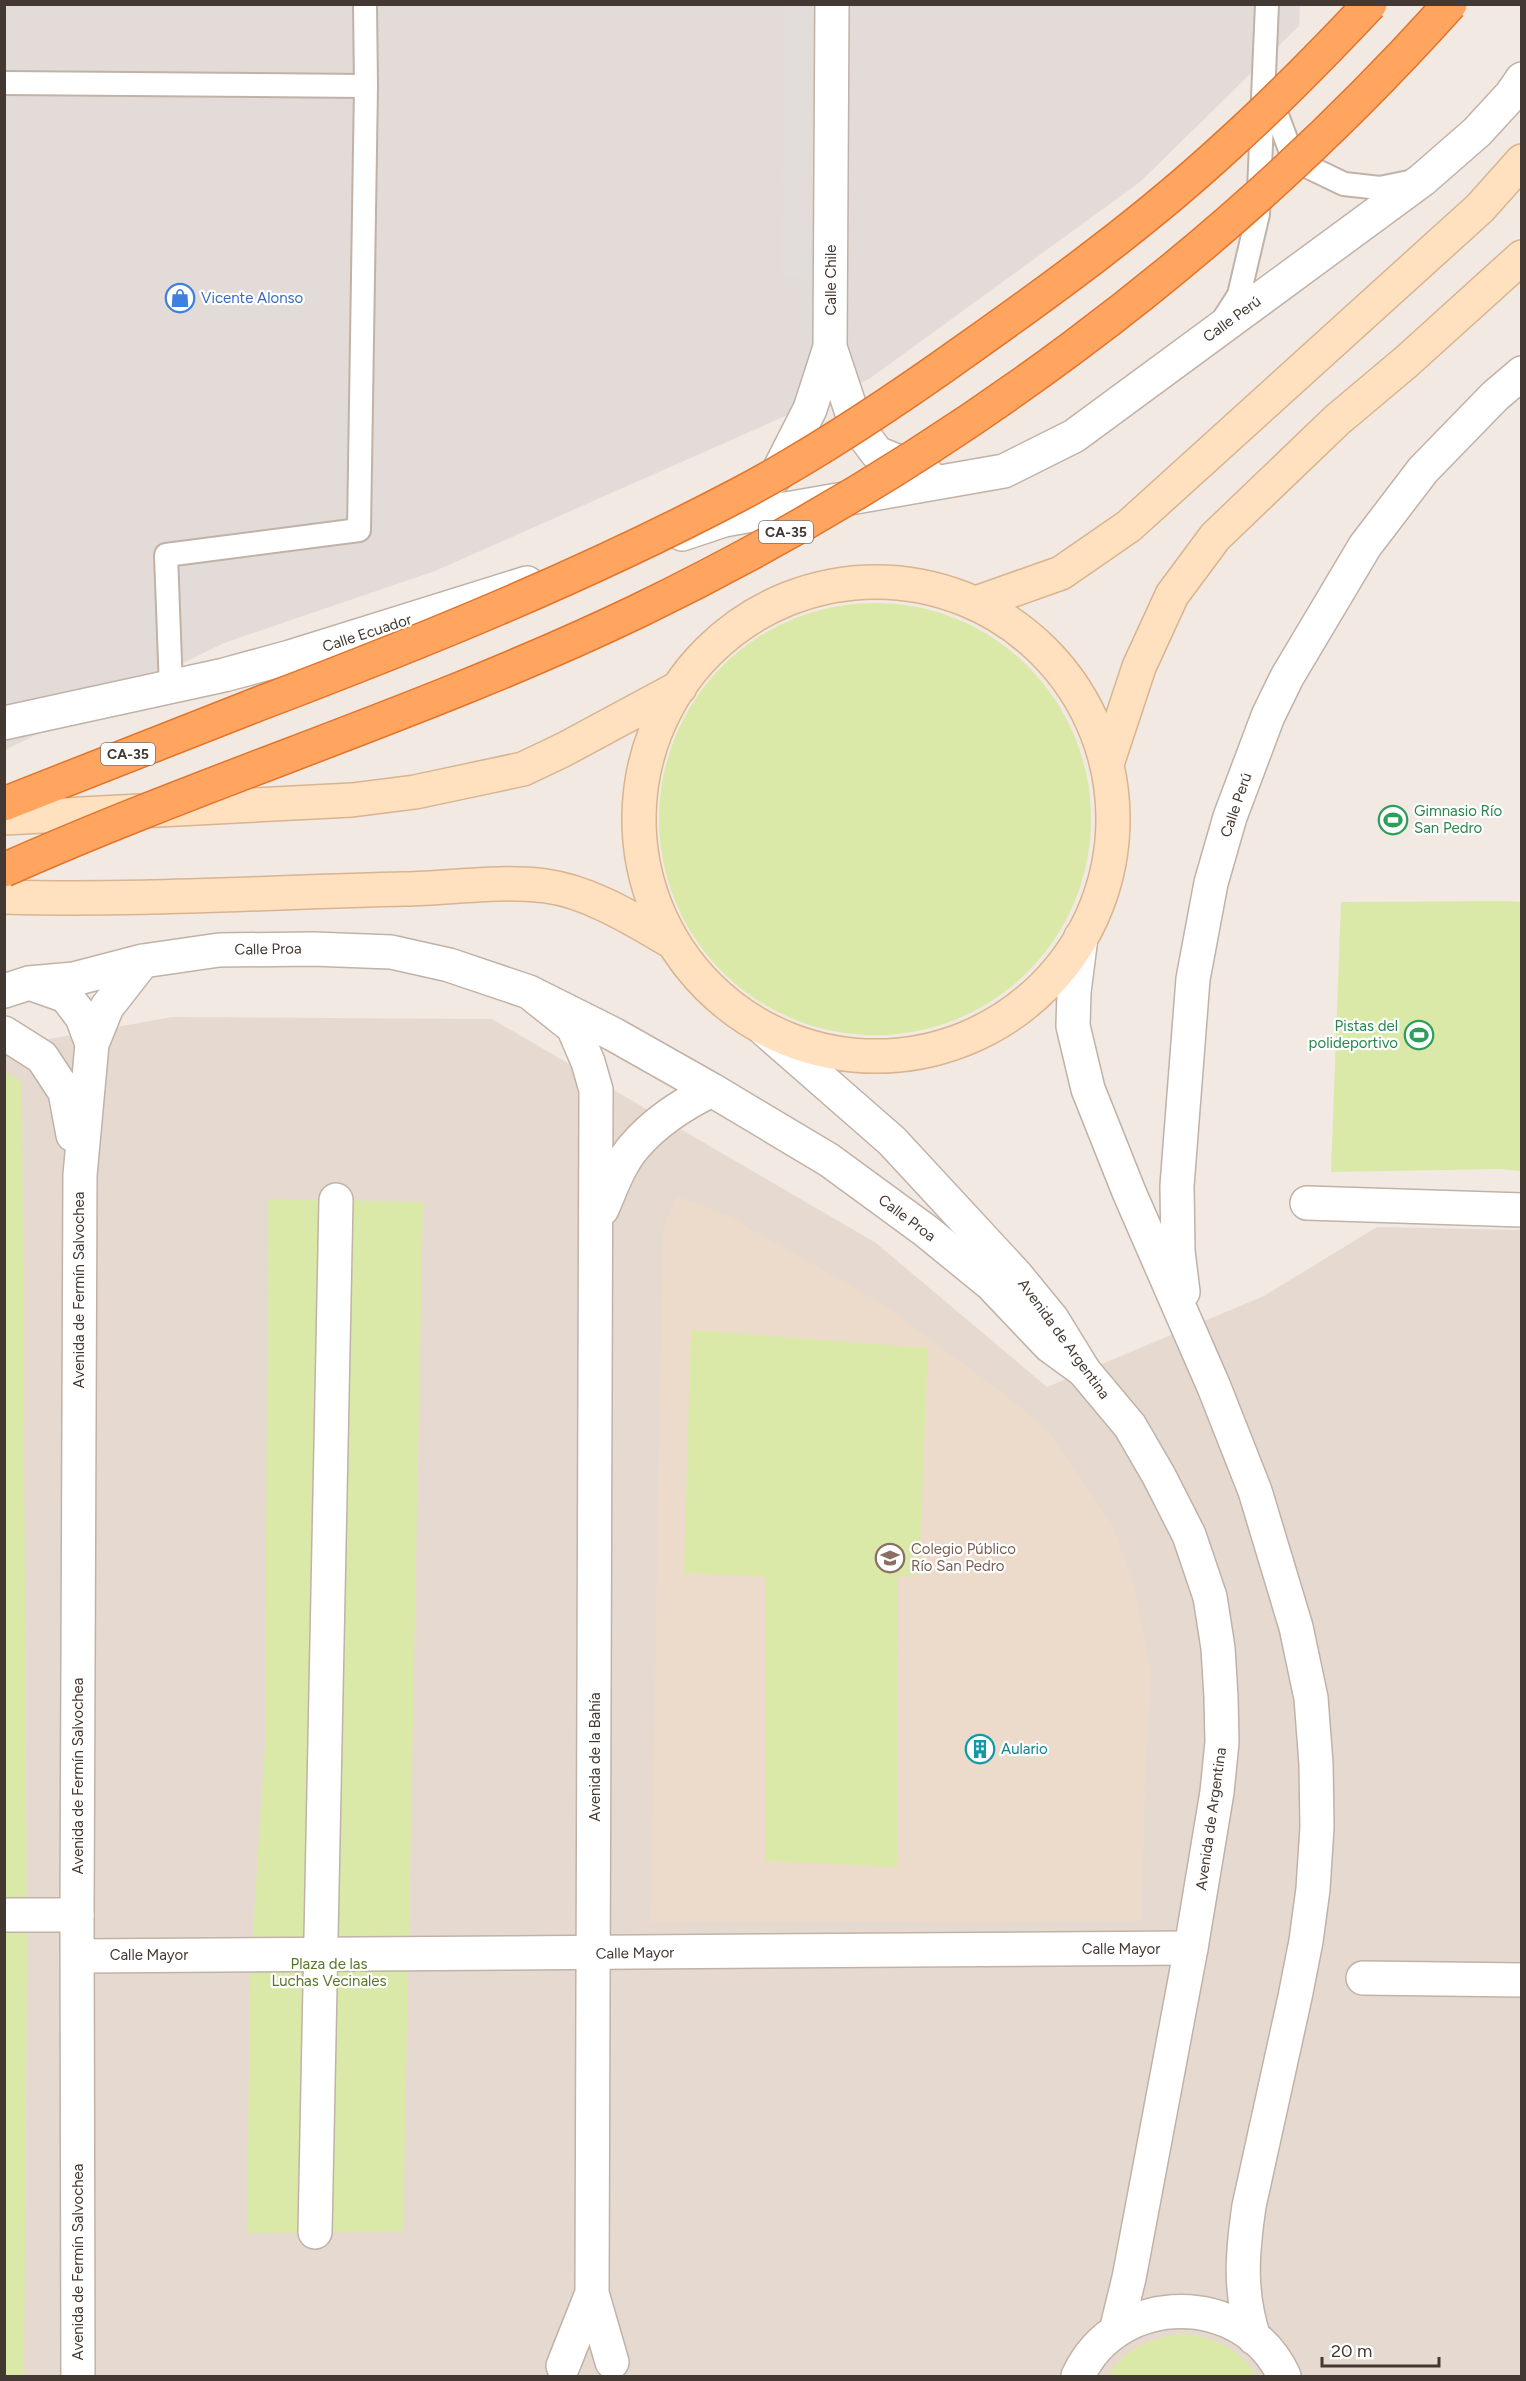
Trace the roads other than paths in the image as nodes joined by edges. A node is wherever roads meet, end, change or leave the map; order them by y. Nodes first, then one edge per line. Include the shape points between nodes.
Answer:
1 (365, 4) edge
2 (832, 4) edge
3 (1267, 4) edge
4 (1370, 4) edge
5 (1450, 4) edge
6 (1267, 46) junction
7 (1521, 79) edge
8 (4, 83) edge
9 (366, 86) junction
10 (1521, 161) edge
11 (1422, 180) junction
12 (1521, 257) edge
13 (1216, 331) junction
14 (830, 347) junction
15 (1521, 373) edge
16 (945, 481) junction
17 (724, 520) junction
18 (976, 603) junction
19 (680, 687) junction
20 (171, 688) junction
21 (4, 723) edge
22 (1107, 764) junction
23 (4, 804) edge
24 (4, 818) edge
25 (4, 870) edge
26 (4, 897) edge
27 (1081, 938) junction
28 (674, 943) junction
29 (143, 961) junction
30 (17, 987) edge
31 (530, 992) junction
32 (765, 1030) junction
33 (4, 1033) edge
34 (92, 1044) junction
35 (712, 1090) junction
36 (80, 1175) junction
37 (336, 1200) dead end
38 (1307, 1203) dead end
39 (1521, 1210) edge
40 (596, 1221) junction
41 (1186, 1324) junction
42 (1084, 1371) junction
43 (4, 1915) edge
44 (77, 1915) junction
45 (1191, 1948) junction
46 (594, 1953) junction
47 (321, 1955) junction
48 (78, 1956) junction
49 (1363, 1978) dead end
50 (1521, 1980) edge
51 (315, 2232) dead end
52 (592, 2293) junction
53 (1116, 2331) junction
54 (1254, 2338) junction
55 (623, 2369) edge
56 (556, 2371) edge
57 (1075, 2375) edge
58 (78, 2376) edge
59 (1284, 2376) edge

1 - 9 lane
2 - 14 street, Calle Chile
3 - 6 lane
4 - 23 highway, CA-35, bridge via 1227,147 1074,273 912,389 740,494 562,582 431,638
5 - 25 highway, CA-35, bridge via 1332,125 1227,224 1069,351 901,466 638,611 453,692
6 - 11 lane via 1274,105 1294,160 1344,184 1380,188
6 - 13 lane via 1258,214 1239,295
7 - 11 street, Calle Perú via 1477,132
8 - 9 lane
9 - 20 lane via 360,530 166,555
10 - 18 main road via 1480,208 1129,526 1061,573
11 - 13 street, Calle Perú
12 - 22 main road via 1338,420 1215,537 1172,595 1139,667
13 - 16 street, Calle Perú via 1074,436 1004,471
14 - 16 street via 856,425 877,453
14 - 17 street, Calle Chile via 810,410 776,476
15 - 41 street, Calle Perú via 1424,470 1365,546 1287,677 1230,817 1198,945 1190,1016 1178,1186 1178,1251
16 - 17 street, Calle Perú
17 - 20 street, Calle Ecuador via 290,657
18 - 19 main road via 912,584 868,582 823,588 781,602 742,624 708,652
18 - 22 main road via 1022,632 1060,669 1089,714
19 - 24 main road via 523,769 463,783 352,800
19 - 28 main road via 654,735 639,815 644,868 651,894
20 - 21 street, Calle Ecuador
22 - 27 main road via 1113,823 1110,853 1105,882
26 - 28 main road via 160,897 497,884 548,886 592,899
27 - 32 main road via 1067,960 1032,998 989,1028 942,1048 891,1057 865,1057 814,1049
27 - 41 street via 1073,1026 1088,1089
28 - 32 main road via 717,996
29 - 30 street, Calle Proa via 74,980
29 - 31 street, Calle Proa via 219,950 391,952 449,965
29 - 34 street via 107,1007
30 - 34 street via 66,996 82,1017
31 - 35 street, Calle Proa
31 - 40 street, Calle Proa via 573,1028 596,1089
32 - 42 street, Avenida de Argentina via 908,1158 1016,1275 1052,1319
33 - 36 street via 42,1057 65,1092
34 - 36 street
35 - 40 street via 680,1105 633,1148
35 - 42 street, Calle Proa via 829,1160 926,1231 991,1284 1050,1346
36 - 44 street, Avenida de Fermín Salvochea
37 - 47 street
38 - 39 street
40 - 46 street, Avenida de la Bahía
41 - 54 street via 1239,1449 1276,1557 1311,1698 1316,1764 1317,1827 1306,1941 1243,2245 1242,2287
42 - 45 street, Avenida de Argentina via 1130,1426 1159,1476 1189,1535 1210,1597 1218,1648 1222,1742
43 - 44 street
44 - 48 street, Avenida de Fermín Salvochea
45 - 46 street, Calle Mayor
45 - 53 street, Avenida de Argentina
46 - 47 street, Calle Mayor
46 - 52 street, Avenida de la Bahía
47 - 48 street, Calle Mayor
47 - 51 street
48 - 58 street, Avenida de Fermín Salvochea
49 - 50 street
52 - 55 street
52 - 56 street
53 - 54 street via 1143,2317 1182,2311 1221,2318
53 - 57 street
54 - 59 street
55 - 56 street via 587,2359

